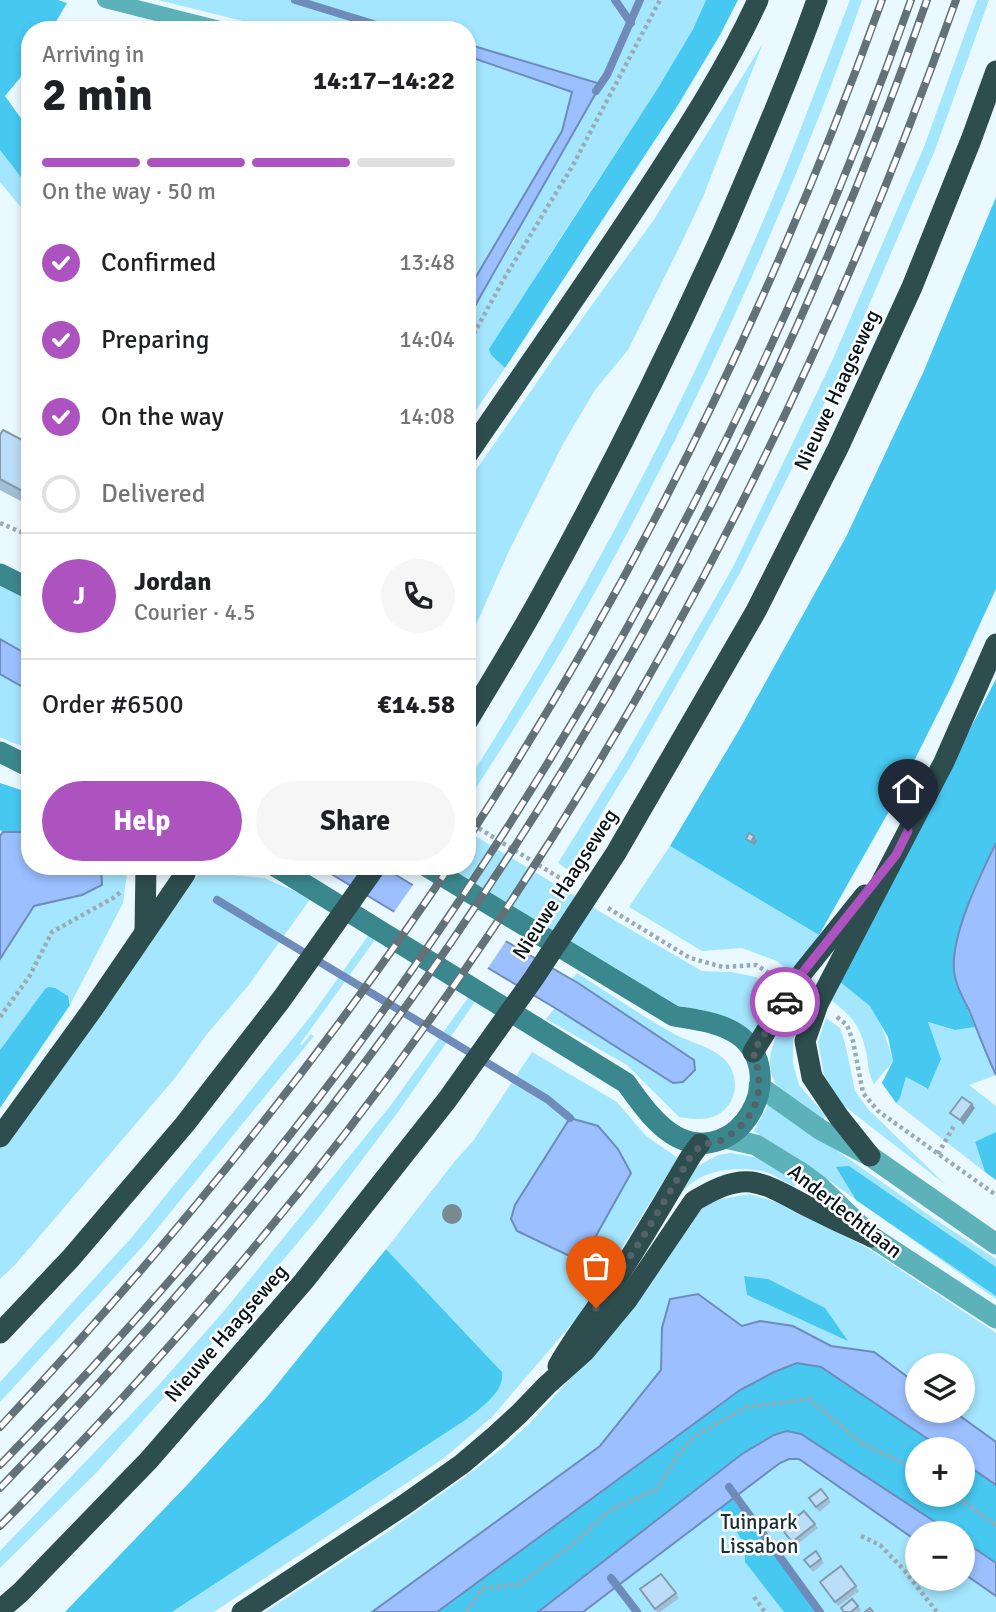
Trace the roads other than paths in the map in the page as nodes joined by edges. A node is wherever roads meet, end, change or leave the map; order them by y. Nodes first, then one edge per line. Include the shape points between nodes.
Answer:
1 (105, 0) edge
2 (758, 0) edge
3 (817, 0) edge
4 (160, 21) edge
5 (996, 71) edge
6 (476, 441) edge
7 (0, 574) edge
8 (21, 584) edge
9 (996, 644) edge
10 (476, 707) edge
11 (0, 752) edge
12 (21, 762) edge
13 (896, 855) junction
14 (146, 875) edge
15 (184, 875) edge
16 (290, 875) edge
17 (370, 875) edge
18 (441, 875) edge
19 (145, 932) junction
20 (753, 1052) junction
21 (759, 1086) junction
22 (0, 1137) edge
23 (725, 1138) junction
24 (700, 1144) junction
25 (870, 1156) junction
26 (872, 1237) junction
27 (996, 1244) edge
28 (996, 1318) edge
29 (0, 1334) edge
30 (547, 1385) junction
31 (0, 1610) edge
32 (242, 1612) edge

1 - 4 lane
2 - 6 highway via 701,108
3 - 10 highway via 690,305 606,476
5 - 31 highway, Nieuwe Haagseweg via 912,288 838,448 756,611 616,853 447,1100 304,1281 149,1460
7 - 8 main road
9 - 13 highway via 944,762
11 - 12 main road
13 - 20 highway via 803,972
13 - 25 highway via 818,1004 805,1041 812,1077
14 - 19 highway
15 - 19 highway
16 - 24 main road via 626,1083 657,1123 677,1137
17 - 29 highway via 281,1000 176,1134
18 - 20 main road via 674,1016 713,1022 740,1037
19 - 22 highway
20 - 21 main road
21 - 23 main road via 756,1105 744,1123
21 - 25 street via 821,1130
23 - 24 main road
23 - 26 street, Anderlechtlaan via 756,1145 803,1174
24 - 30 highway
25 - 27 street
26 - 28 street, Anderlechtlaan
26 - 30 highway via 784,1193 751,1182 710,1191 694,1201 627,1300 584,1352
30 - 32 highway via 462,1464

